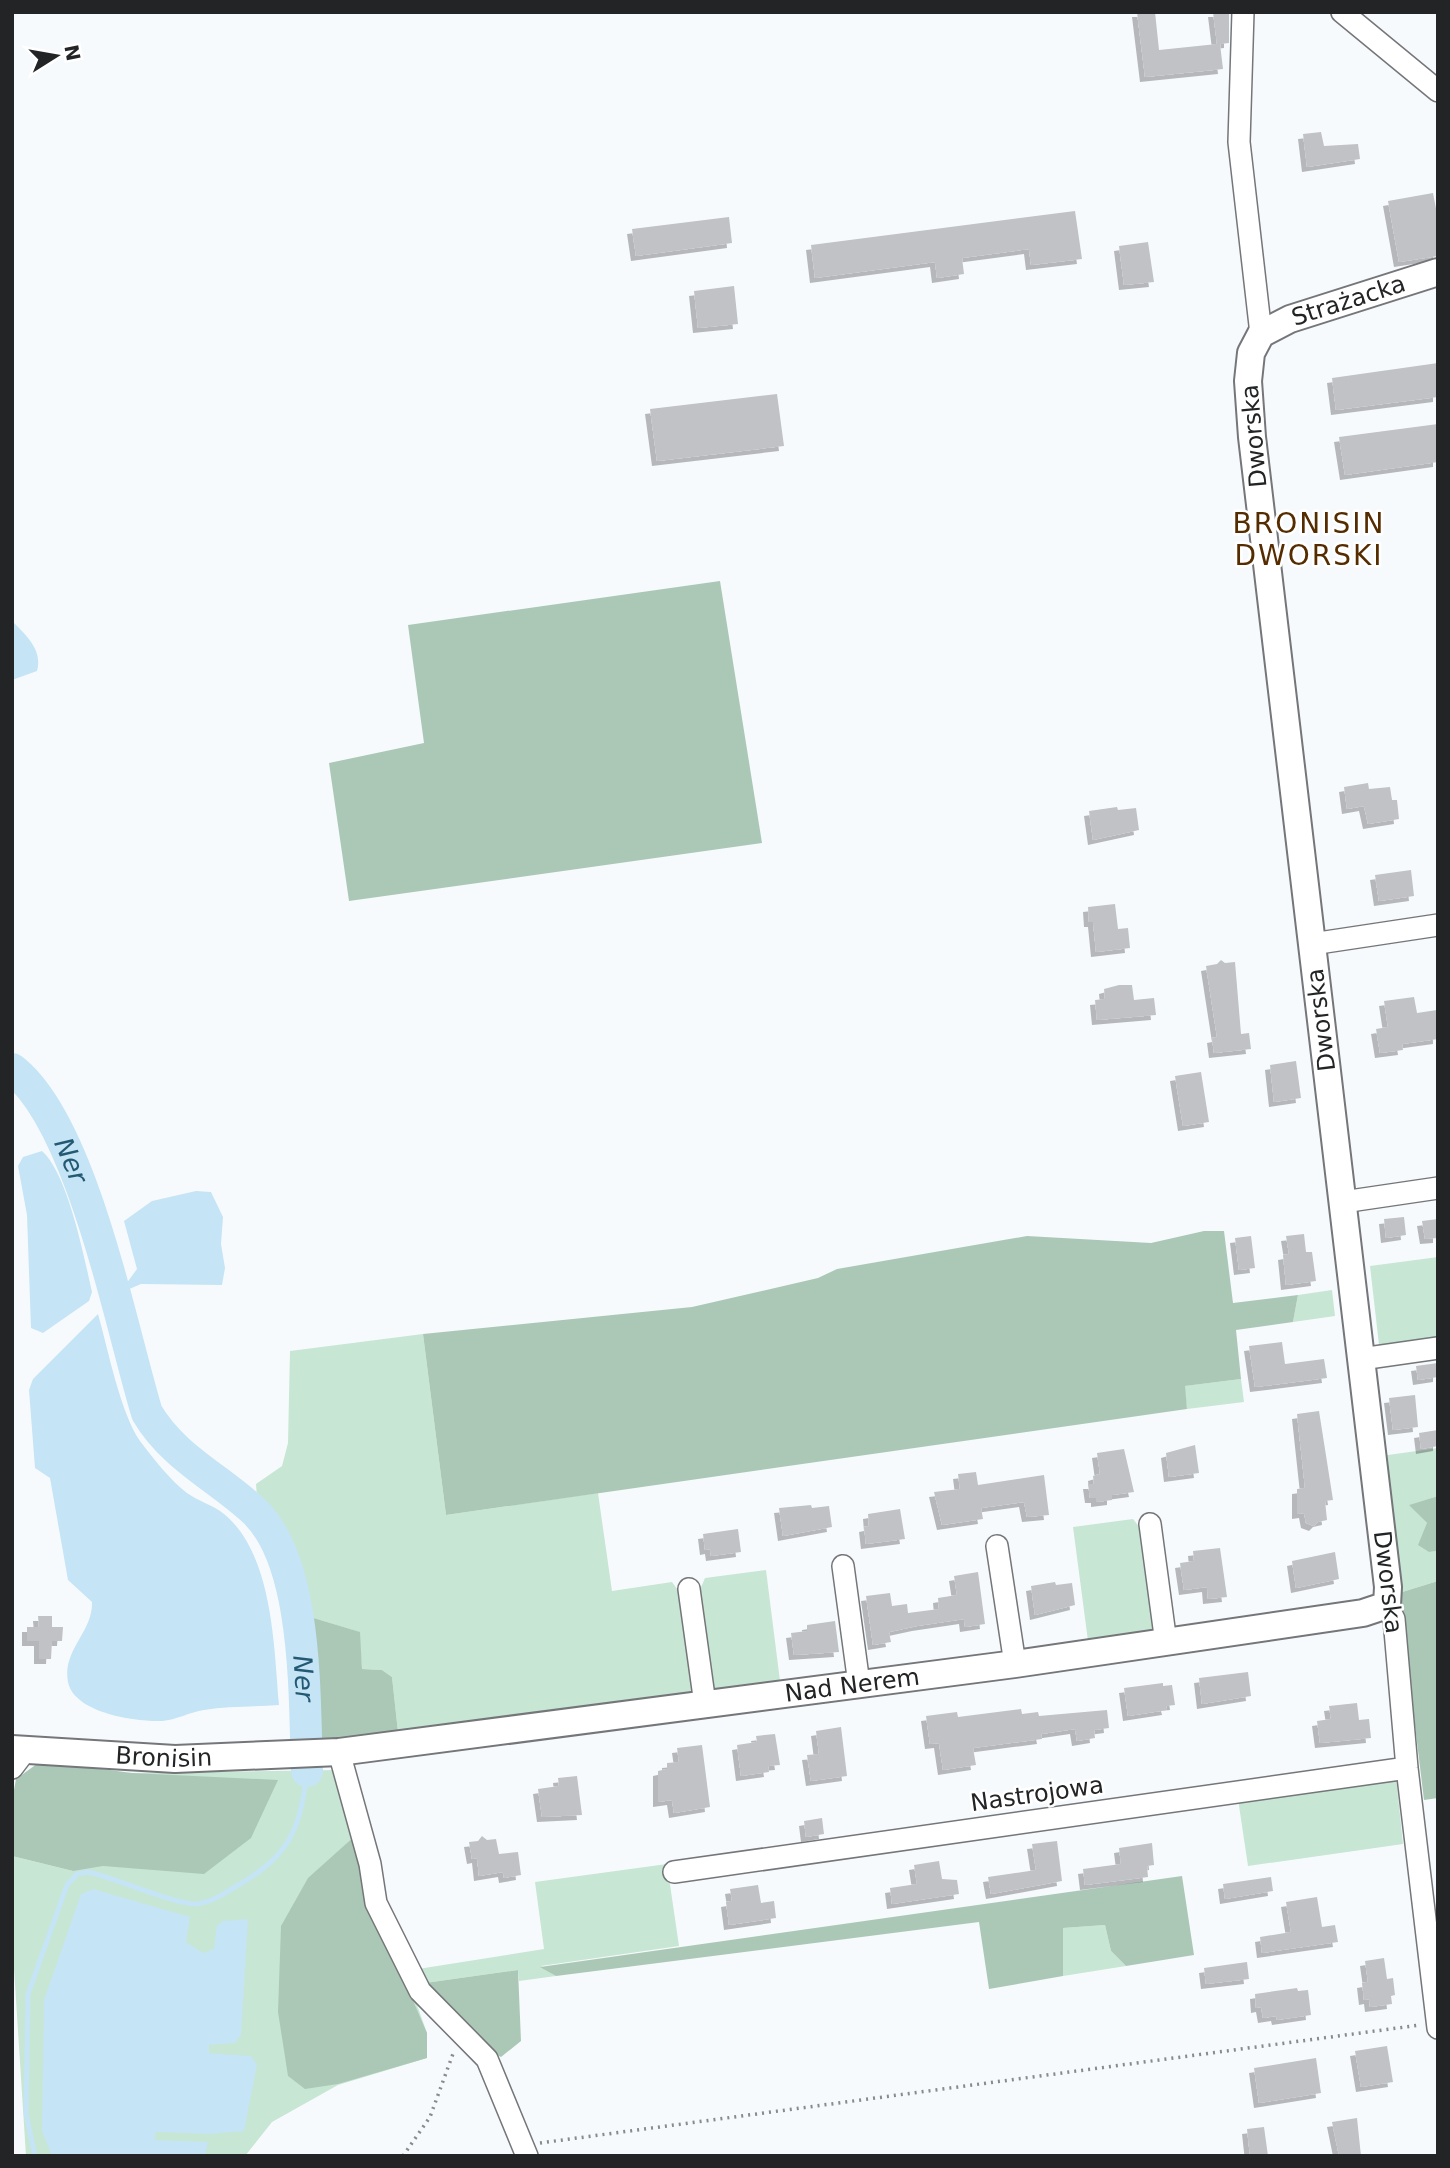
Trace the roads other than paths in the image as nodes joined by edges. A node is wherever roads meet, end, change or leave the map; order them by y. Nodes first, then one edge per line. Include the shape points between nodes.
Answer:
1 (1242, 12) edge
2 (1342, 12) edge
3 (1438, 91) edge
4 (1438, 272) edge
5 (1261, 334) junction
6 (1438, 925) edge
7 (1312, 944) junction
8 (1438, 1188) edge
9 (1343, 1202) junction
10 (1438, 1348) edge
11 (1361, 1359) junction
12 (1150, 1524) dead end
13 (997, 1546) dead end
14 (843, 1566) dead end
15 (690, 1589) dead end
16 (1387, 1605) junction
17 (1166, 1643) junction
18 (1015, 1664) junction
19 (859, 1684) junction
20 (705, 1704) junction
21 (317, 1753) junction
22 (16, 1756) edge
23 (1407, 1768) junction
24 (674, 1872) dead end
25 (1437, 2023) edge
26 (1438, 2028) edge
27 (526, 2151) edge

1 - 5 street, Dworska via 1240,142
2 - 3 street
4 - 5 street, Strażacka via 1290,320
5 - 7 street, Dworska via 1251,353 1248,381 1252,437
6 - 7 street
7 - 9 street, Dworska
8 - 9 street
9 - 11 street, Dworska
10 - 11 street
11 - 16 street, Dworska
12 - 17 street
13 - 18 street
14 - 19 street
15 - 20 street
16 - 17 street, Nad Nerem via 1363,1613
16 - 23 street, Dworska via 1394,1619
17 - 18 street, Nad Nerem
18 - 19 street, Nad Nerem
19 - 20 street, Nad Nerem
20 - 21 street, Nad Nerem
21 - 22 street, Bronisin via 175,1759
21 - 27 street via 370,1864 376,1903 420,1991 487,2059
23 - 24 street, Nastrojowa
23 - 25 street, Dworska
25 - 26 street, Dworska

